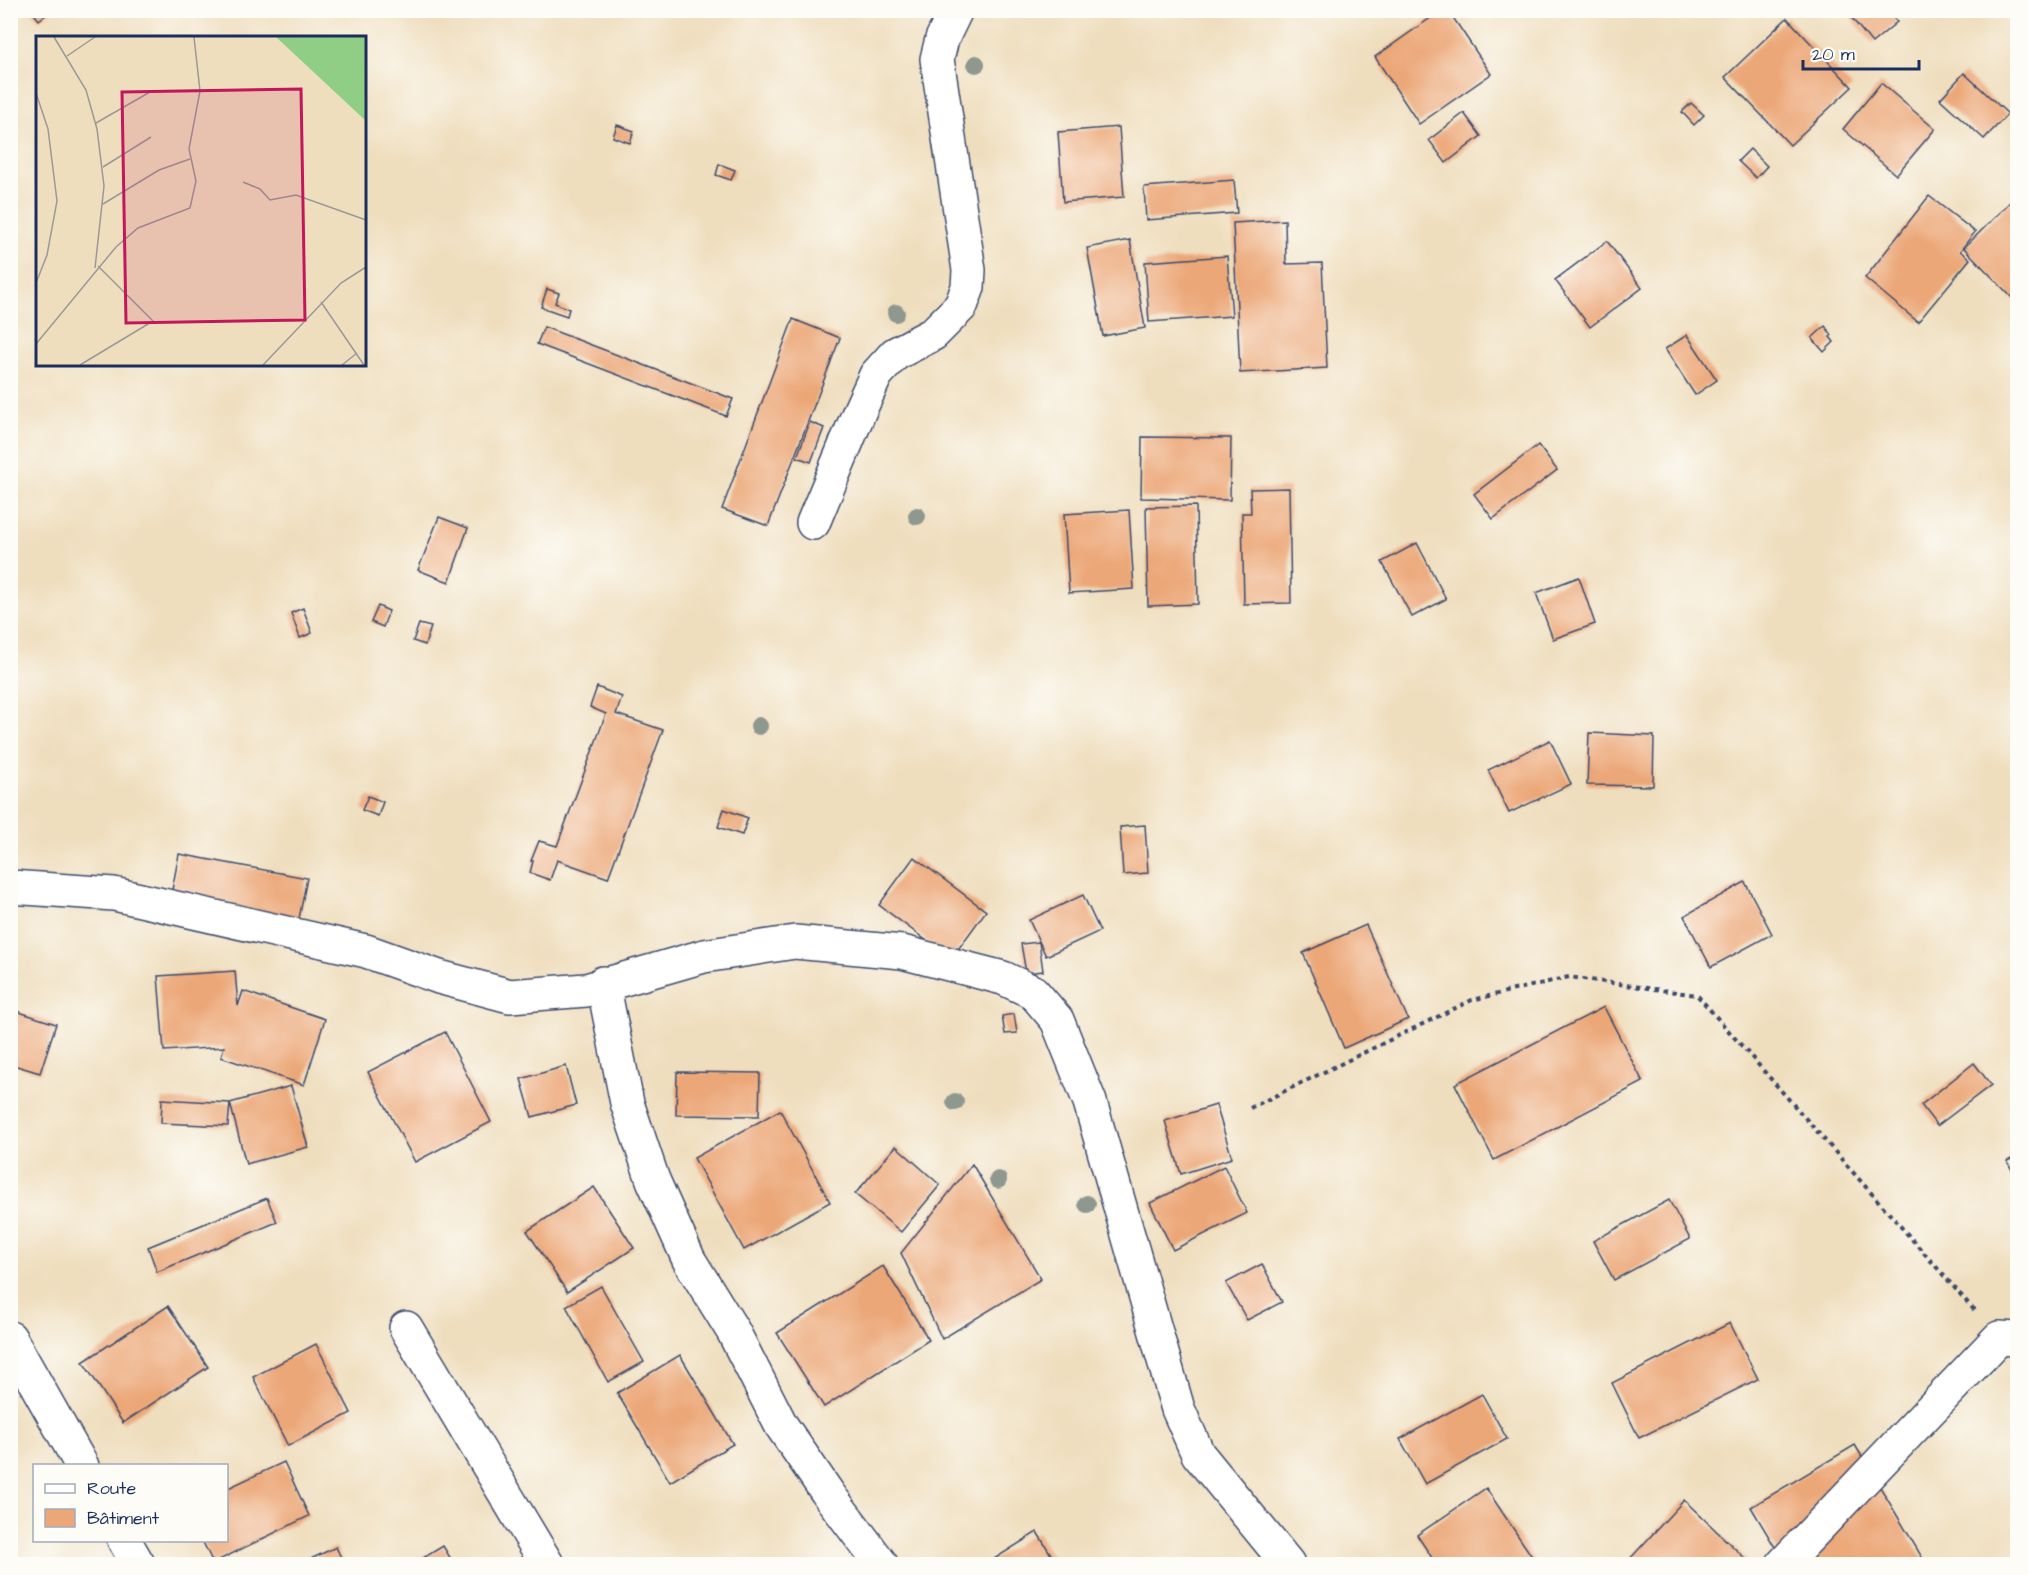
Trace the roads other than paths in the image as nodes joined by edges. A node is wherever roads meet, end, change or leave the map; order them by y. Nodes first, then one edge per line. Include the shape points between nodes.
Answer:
1 (956, 10) edge
2 (813, 523) dead end
3 (10, 886) edge
4 (603, 984) junction
5 (406, 1328) dead end
6 (10, 1338) edge
7 (2008, 1339) edge
8 (81, 1464) edge
9 (125, 1542) edge
10 (138, 1564) edge
11 (547, 1564) edge
12 (881, 1564) edge
13 (1288, 1564) edge
14 (1783, 1564) edge

1 - 2 street via 937,59 969,270 968,287 961,306 933,334 895,354 876,375
3 - 4 street via 114,894 366,951 439,977 510,996 586,990
4 - 12 street via 627,1103 653,1180 689,1260 733,1331 781,1425
4 - 13 street via 704,956 795,942 902,952 1003,978 1034,992 1057,1020 1090,1102 1178,1409 1198,1454
5 - 11 street
6 - 8 street
7 - 14 street
9 - 10 street

